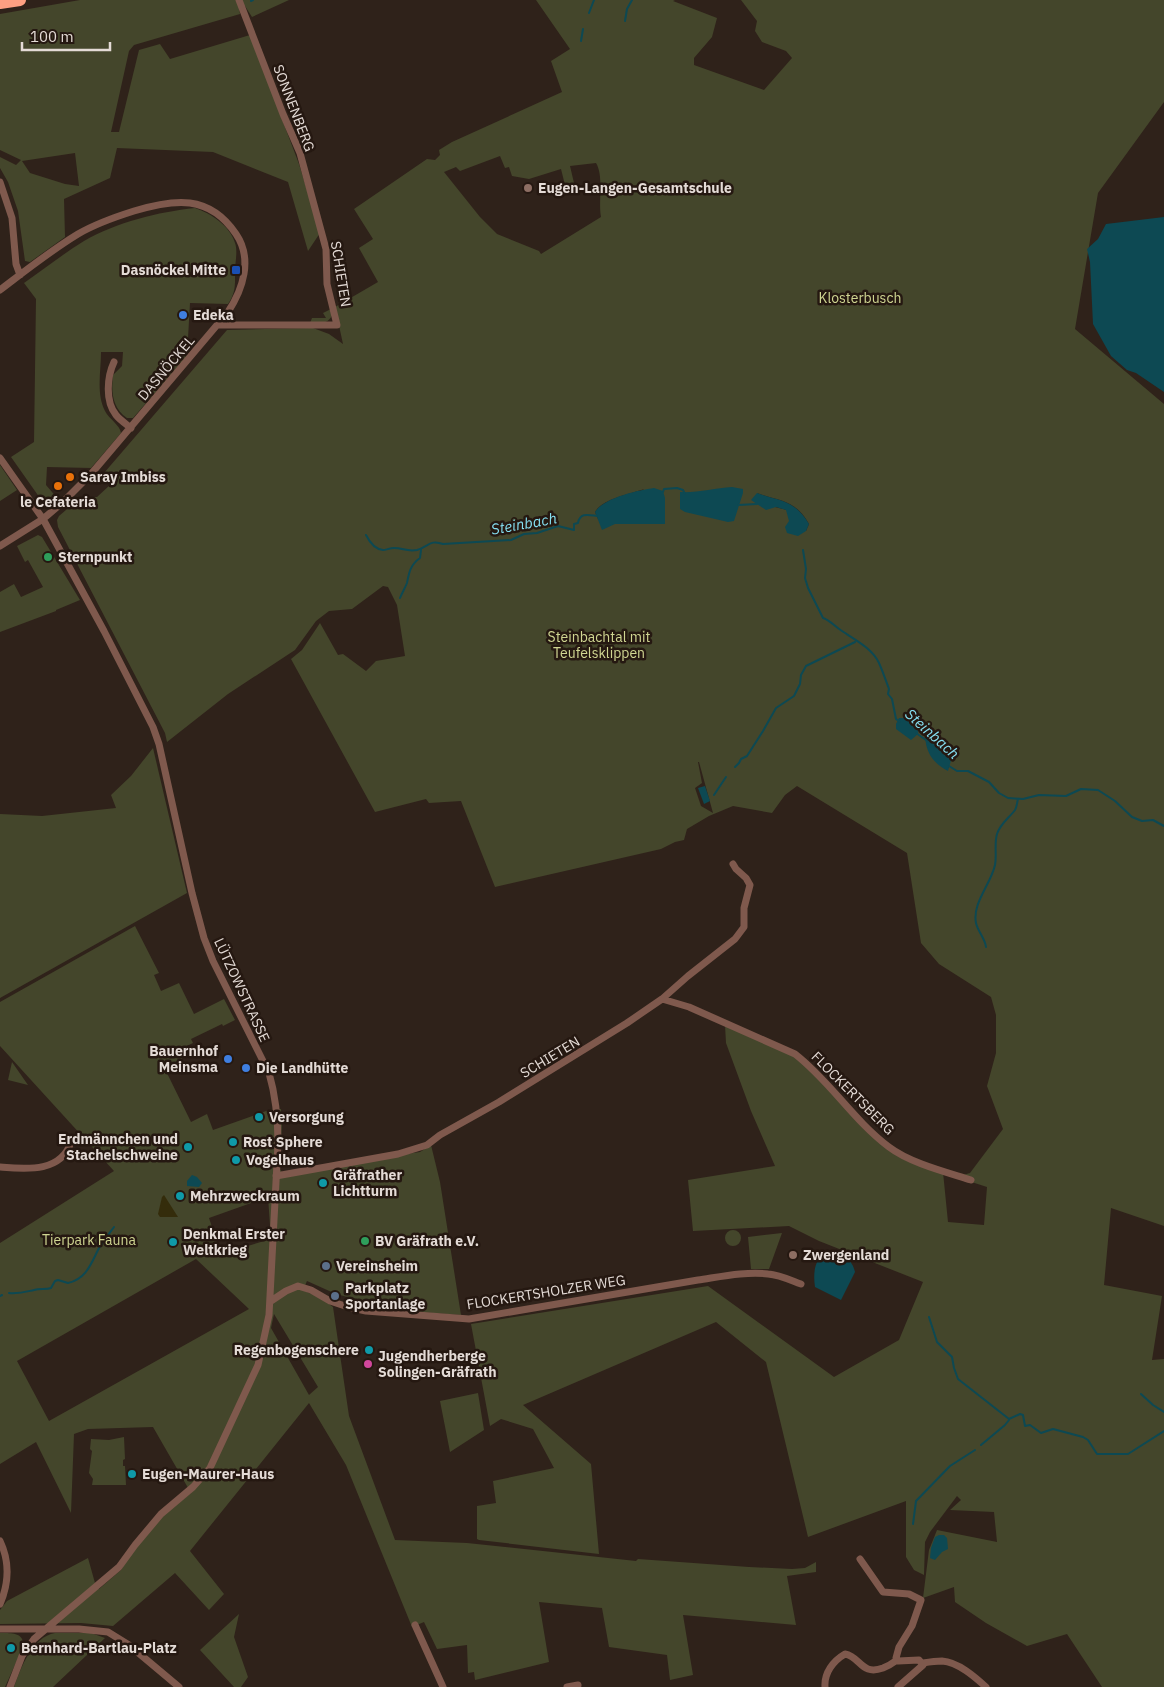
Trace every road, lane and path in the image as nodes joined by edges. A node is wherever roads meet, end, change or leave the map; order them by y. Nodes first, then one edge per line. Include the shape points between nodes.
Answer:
1 (20, 0) edge
2 (0, 3) edge
3 (240, 3) edge
4 (0, 182) edge
5 (320, 228) joint
6 (20, 275) junction
7 (0, 290) edge
8 (219, 325) junction
9 (114, 362) dead end
10 (131, 428) junction
11 (0, 458) edge
12 (43, 519) junction
13 (0, 546) edge
14 (734, 864) dead end
15 (662, 999) junction
16 (71, 1142) dead end
17 (0, 1167) edge
18 (276, 1176) junction
19 (971, 1180) dead end
20 (802, 1284) dead end
21 (271, 1301) junction
22 (0, 1541) edge
23 (860, 1559) dead end
24 (0, 1604) edge
25 (415, 1625) dead end
26 (0, 1629) edge
27 (47, 1629) junction
28 (897, 1660) junction
29 (923, 1663) junction
30 (578, 1685) dead end
31 (10, 1687) edge
32 (179, 1687) edge
33 (444, 1687) edge
34 (567, 1687) edge
35 (825, 1687) edge
36 (898, 1687) edge
37 (986, 1687) edge

1 - 2 highway
3 - 5 street, SONNENBERG via 300,153
4 - 6 street via 12,218
5 - 8 street, SCHIETEN via 326,248 327,284 336,325
6 - 7 street, DASNÖCKEL
6 - 8 street, DASNÖCKEL via 77,234 117,217 166,203 200,205 216,212 230,225 243,252 241,288
8 - 10 street, DASNÖCKEL
9 - 10 street via 109,375 110,405
10 - 12 street, DASNÖCKEL via 91,474
11 - 12 street, LÜTZOWSTRASSE
12 - 13 street, DASNÖCKEL
12 - 18 street, LÜTZOWSTRASSE via 156,735 204,938 273,1086 278,1119
14 - 15 street, SCHIETEN via 750,886 742,931
15 - 18 street, SCHIETEN via 600,1041 427,1145 398,1154
15 - 19 street, FLOCKERTSBERG via 689,1007 795,1054 889,1148
16 - 17 street via 66,1152 52,1164 36,1169
18 - 21 street, LÜTZOWSTRASSE
20 - 21 street, FLOCKERTSHOLZER WEG via 768,1274 733,1276 469,1318 366,1311 298,1286
21 - 27 street, LÜTZOWSTRASSE via 258,1365 210,1468 161,1514 119,1567
22 - 24 street via 8,1566
23 - 28 street via 883,1592 908,1594 921,1600 912,1626 896,1654
25 - 33 street
26 - 27 street
27 - 31 street, LÜTZOWSTRASSE via 27,1648
27 - 32 street via 91,1629 111,1633
28 - 29 street
28 - 35 street via 877,1670 869,1670 845,1654 827,1672
29 - 36 street via 922,1668
29 - 37 street via 952,1663
30 - 34 street

